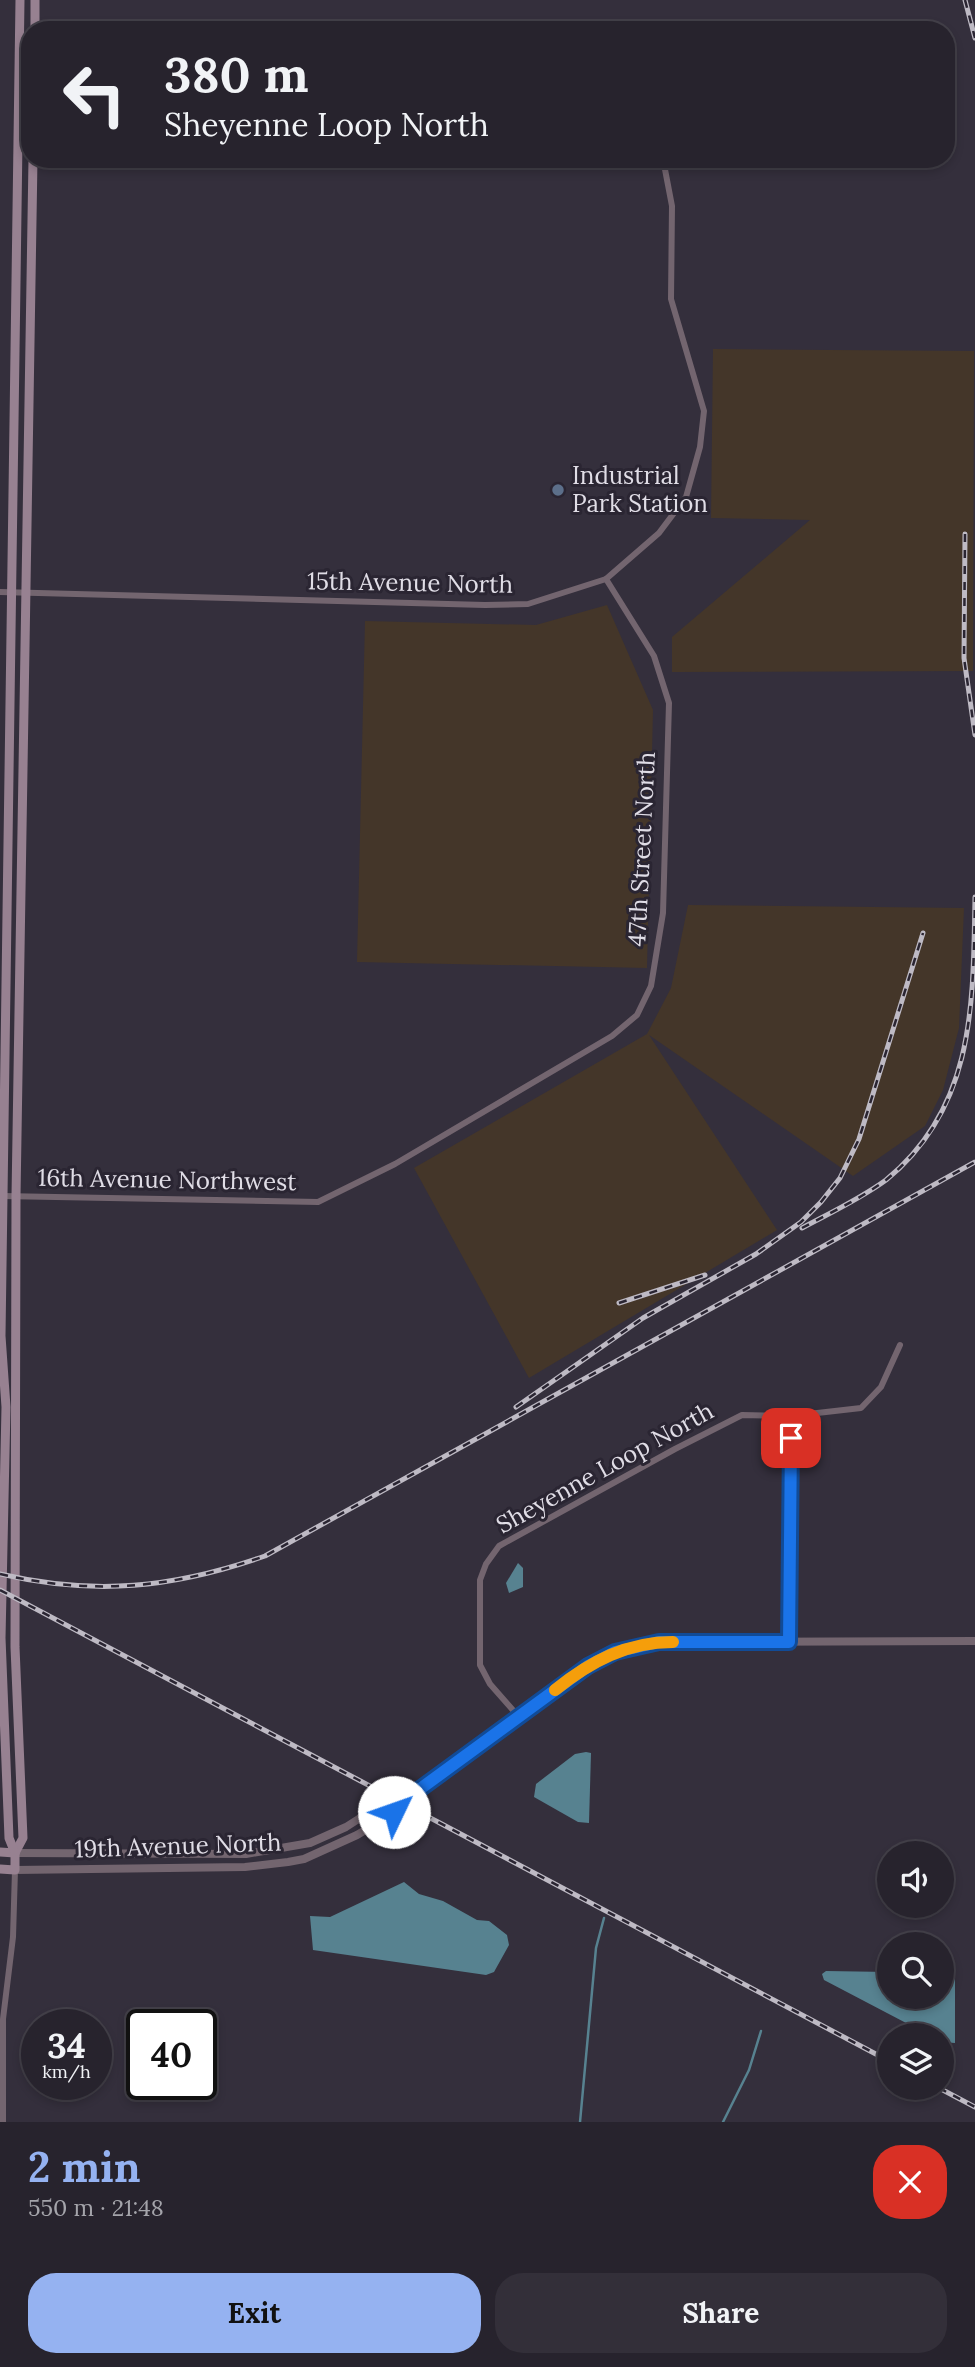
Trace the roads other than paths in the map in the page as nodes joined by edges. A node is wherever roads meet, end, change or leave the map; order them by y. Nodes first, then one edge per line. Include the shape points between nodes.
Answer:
1 (20, 0) edge
2 (35, 0) edge
3 (35, 21) edge
4 (19, 50) joint
5 (33, 168) edge
6 (665, 168) edge
7 (606, 579) junction
8 (0, 592) edge
9 (11, 593) junction
10 (28, 594) junction
11 (1, 1196) edge
12 (16, 1196) junction
13 (318, 1202) joint
14 (900, 1345) dead end
15 (791, 1416) junction
16 (975, 1641) edge
17 (789, 1642) junction
18 (519, 1717) junction
19 (420, 1789) junction
20 (0, 1852) edge
21 (15, 1853) junction
22 (0, 1869) edge
23 (15, 1870) junction
24 (3, 2122) edge

1 - 4 main road
2 - 3 main road
4 - 9 main road
5 - 10 main road
6 - 7 street, 15th Avenue North via 672,206 671,299 704,411 700,447 686,497 659,533
7 - 10 street, 15th Avenue North via 528,604
7 - 13 street, 47th Street North via 654,656 669,703 663,913 651,986 638,1013 612,1036 396,1164
8 - 9 street, 15th Avenue North
9 - 10 street, 15th Avenue North
9 - 11 main road
10 - 12 main road
11 - 12 street, 16th Avenue Northwest
11 - 21 main road via 6,1407 1,1637 9,1838
12 - 13 street, 16th Avenue Northwest
12 - 21 main road via 15,1647 23,1838
14 - 15 street, Sheyenne Loop North via 881,1387 862,1408
15 - 17 street
15 - 18 street, Sheyenne Loop North via 742,1415 499,1546 480,1580 480,1665
16 - 17 street, 19th Avenue North
17 - 18 street, 19th Avenue North via 659,1642 632,1647 588,1666
18 - 19 street, 19th Avenue North
19 - 21 street, 19th Avenue North via 382,1804 334,1833 262,1853
19 - 23 street, 19th Avenue North via 401,1809 304,1859 245,1867
20 - 21 main road, 19th Avenue North
21 - 23 main road
22 - 23 main road, 19th Avenue North
23 - 24 street via 3,2019

